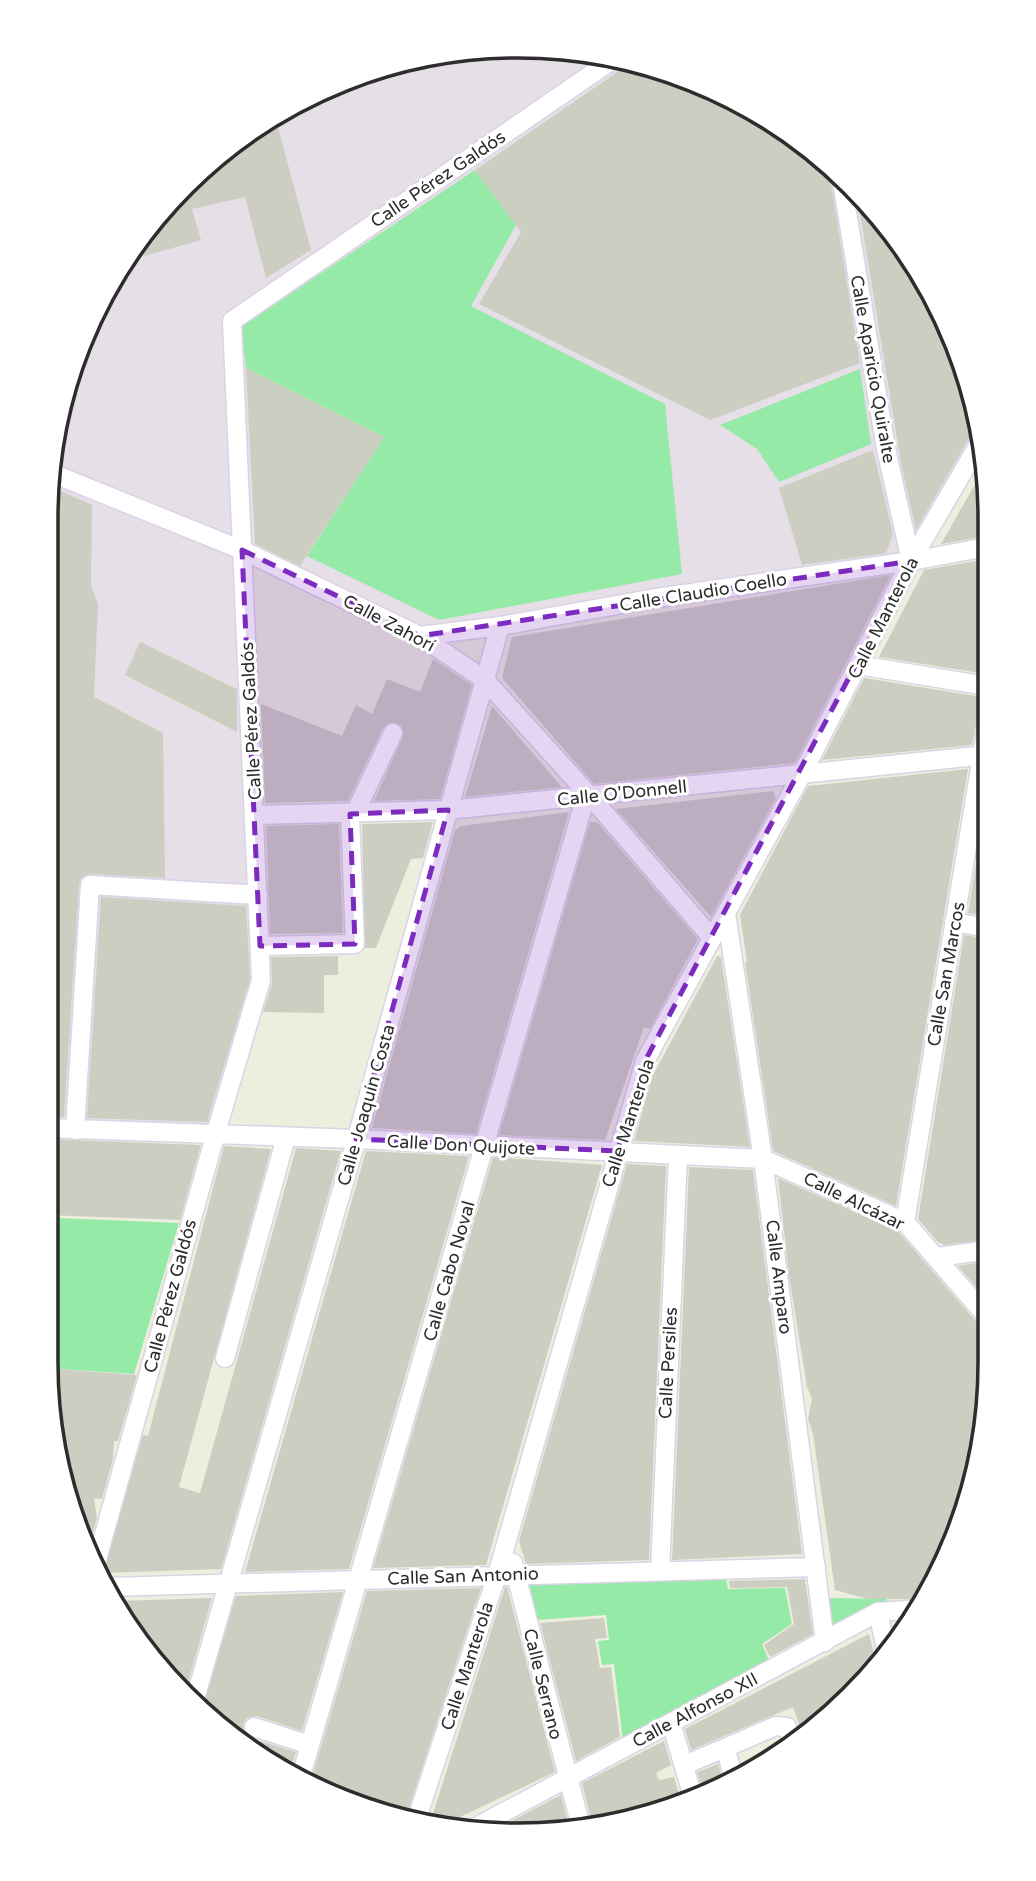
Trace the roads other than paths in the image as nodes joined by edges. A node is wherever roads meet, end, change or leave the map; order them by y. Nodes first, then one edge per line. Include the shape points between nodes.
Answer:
1 (603, 66) edge
2 (844, 194) edge
3 (973, 454) edge
4 (60, 477) edge
5 (978, 549) edge
6 (242, 550) junction
7 (911, 561) junction
8 (500, 626) junction
9 (420, 636) junction
10 (858, 665) junction
11 (485, 680) junction
12 (978, 685) edge
13 (393, 733) dead end
14 (978, 756) edge
15 (802, 774) junction
16 (588, 796) junction
17 (978, 797) edge
18 (448, 810) junction
19 (352, 814) junction
20 (256, 815) junction
21 (258, 895) junction
22 (726, 913) junction
23 (954, 922) junction
24 (978, 926) edge
25 (712, 938) junction
26 (260, 946) junction
27 (58, 1129) edge
28 (75, 1130) junction
29 (215, 1136) junction
30 (286, 1137) junction
31 (356, 1139) junction
32 (484, 1147) junction
33 (617, 1151) junction
34 (678, 1155) junction
35 (763, 1159) junction
36 (905, 1222) junction
37 (978, 1251) edge
38 (937, 1257) junction
39 (978, 1306) edge
40 (225, 1358) dead end
41 (507, 1540) junction
42 (99, 1553) edge
43 (816, 1567) junction
44 (660, 1570) junction
45 (515, 1574) junction
46 (497, 1575) junction
47 (359, 1579) junction
48 (230, 1583) junction
49 (116, 1587) edge
50 (907, 1610) edge
51 (877, 1612) junction
52 (884, 1641) edge
53 (825, 1642) junction
54 (197, 1692) edge
55 (671, 1723) junction
56 (254, 1727) dead end
57 (790, 1734) edge
58 (310, 1745) junction
59 (725, 1748) junction
60 (684, 1765) junction
61 (303, 1770) edge
62 (732, 1771) edge
63 (568, 1777) junction
64 (691, 1789) edge
65 (419, 1812) edge
66 (579, 1819) edge
67 (486, 1822) edge

1 - 6 street, Calle Pérez Galdós via 232,321
2 - 7 street, Calle Aparicio Quiralte via 886,449
3 - 7 street, Calle Manterola
4 - 6 street, Calle Zahorí
5 - 7 street, Calle Claudio Coello
6 - 9 street, Calle Zahorí
6 - 20 street, Calle Pérez Galdós
7 - 8 street, Calle Claudio Coello
7 - 10 street, Calle Manterola
8 - 9 street, Calle Claudio Coello
8 - 11 street, Calle Joaquín Costa
9 - 11 street, Calle Zahorí
10 - 12 street
10 - 15 street, Calle Manterola
11 - 16 street, Calle Zahorí
11 - 18 street, Calle Joaquín Costa
13 - 19 street
14 - 15 street, Calle O'Donnell
15 - 16 street, Calle O'Donnell
15 - 22 street, Calle Manterola
16 - 18 street, Calle O'Donnell
16 - 25 street, Calle Zahorí
16 - 32 street, Calle Cabo Noval
17 - 23 street, Calle San Marcos
18 - 19 street, Calle O'Donnell
18 - 31 street, Calle Joaquín Costa
19 - 20 street, Calle O'Donnell
19 - 26 street via 355,944
20 - 21 street, Calle Pérez Galdós
21 - 26 street, Calle Pérez Galdós
21 - 28 street via 90,886
22 - 25 street, Calle Manterola
22 - 35 street, Calle Amparo
23 - 24 street
23 - 36 street, Calle San Marcos
25 - 33 street, Calle Manterola via 645,1061
26 - 29 street, Calle Pérez Galdós via 261,980
27 - 28 street, Calle Don Quijote
28 - 29 street, Calle Don Quijote
29 - 30 street, Calle Don Quijote
29 - 42 street, Calle Pérez Galdós
30 - 31 street, Calle Don Quijote
30 - 40 street
31 - 32 street, Calle Don Quijote
31 - 48 street, Calle Joaquín Costa
32 - 33 street, Calle Don Quijote
32 - 47 street, Calle Cabo Noval
33 - 34 street, Calle Don Quijote
33 - 41 street, Calle Manterola
34 - 35 street, Calle Don Quijote
34 - 44 street, Calle Persiles
35 - 36 street, Calle Alcázar
35 - 43 street, Calle Amparo
36 - 38 street, Calle Alcázar
37 - 38 street
38 - 39 street, Calle Alcázar
41 - 45 street, Calle Serrano
41 - 46 street, Calle Manterola
43 - 44 street, Calle San Antonio
43 - 53 street, Calle Amparo
44 - 45 street, Calle San Antonio
45 - 46 street, Calle San Antonio
45 - 63 street, Calle Serrano
46 - 47 street, Calle San Antonio
46 - 65 street, Calle Manterola
47 - 48 street, Calle San Antonio
47 - 58 street, Calle Cabo Noval
48 - 49 street, Calle San Antonio
48 - 54 street, Calle Joaquín Costa
50 - 51 street, Calle Alfonso XII
51 - 52 street
51 - 53 street, Calle Alfonso XII
53 - 55 street, Calle Alfonso XII
55 - 60 street
55 - 63 street, Calle Alfonso XII
56 - 58 street
57 - 59 street via 787,1727 776,1726
58 - 61 street, Calle Cabo Noval
59 - 60 street
59 - 62 street
60 - 64 street
63 - 66 street, Calle Serrano
63 - 67 street, Calle Alfonso XII

